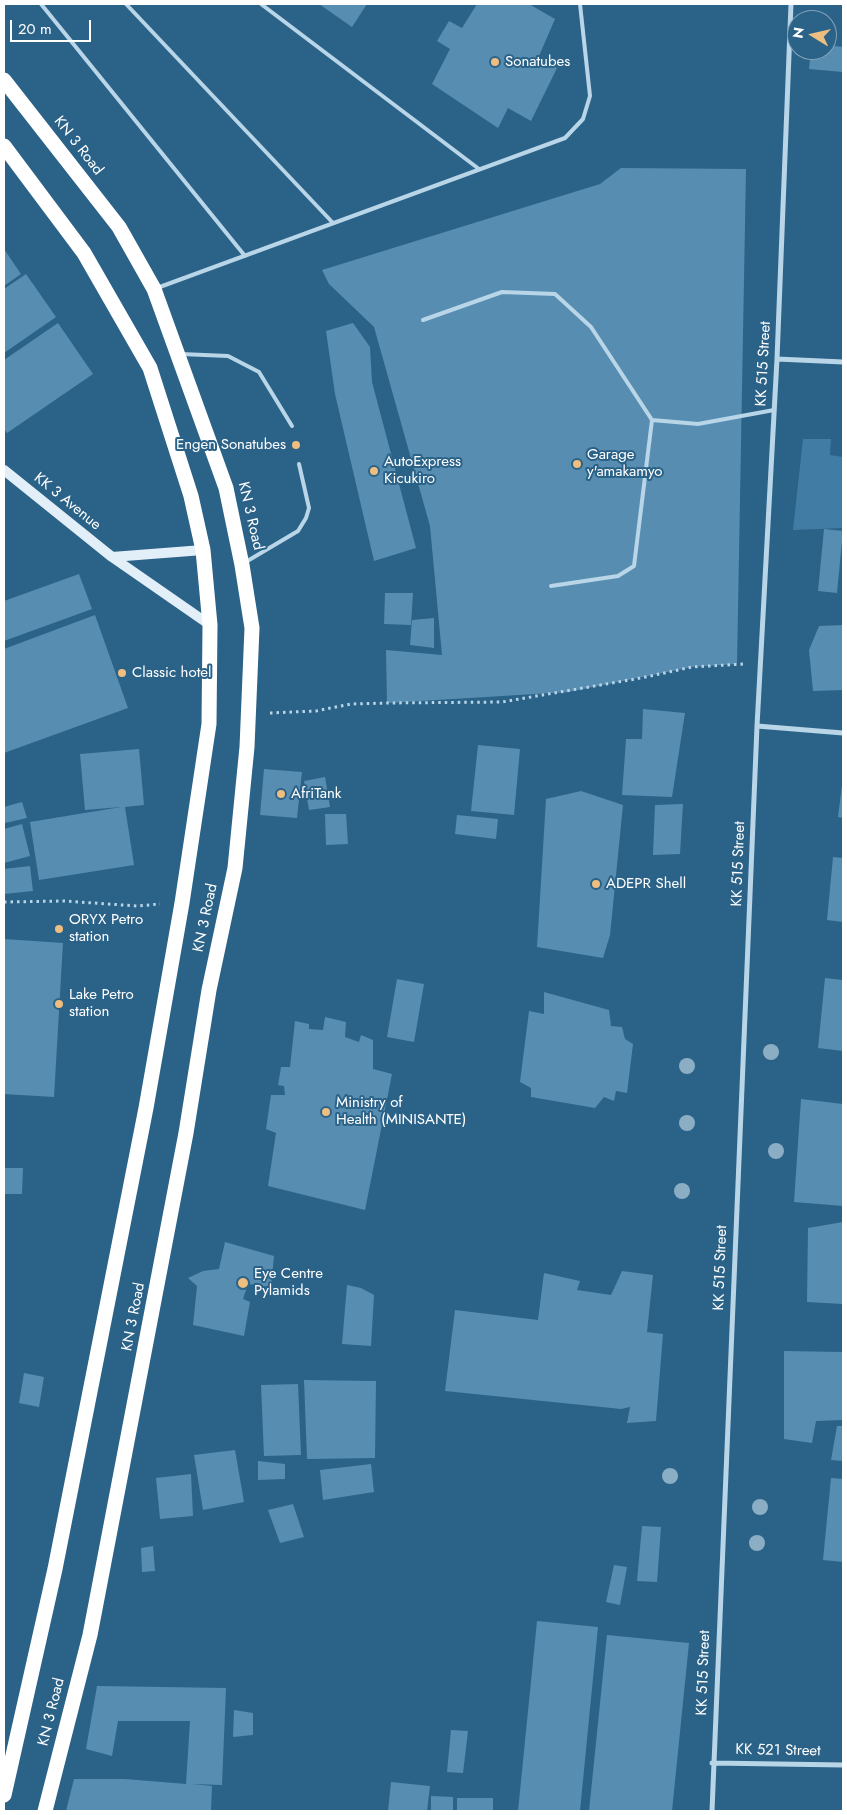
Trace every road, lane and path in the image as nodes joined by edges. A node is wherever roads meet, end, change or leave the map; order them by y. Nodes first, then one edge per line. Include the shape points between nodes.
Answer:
1 (40, 4) edge
2 (126, 4) edge
3 (261, 4) edge
4 (580, 4) edge
5 (791, 4) edge
6 (4, 80) edge
7 (4, 146) edge
8 (480, 169) junction
9 (333, 223) junction
10 (245, 256) junction
11 (154, 289) junction
12 (423, 320) dead end
13 (177, 354) junction
14 (778, 359) junction
15 (843, 362) edge
16 (774, 410) junction
17 (652, 420) junction
18 (292, 426) dead end
19 (299, 464) dead end
20 (4, 470) edge
21 (203, 550) junction
22 (112, 557) junction
23 (242, 564) junction
24 (551, 586) dead end
25 (210, 625) junction
26 (762, 663) junction
27 (249, 713) junction
28 (757, 726) junction
29 (843, 733) edge
30 (4, 902) edge
31 (182, 903) junction
32 (712, 1763) junction
33 (843, 1765) edge
34 (4, 1795) edge
35 (45, 1811) edge
36 (712, 1811) edge

1 - 10 lane
2 - 9 lane
3 - 8 lane
4 - 8 lane via 590,96 583,119 565,138
5 - 14 street, KK 515 Street
6 - 11 highway, KN 3 Road via 119,227
7 - 21 highway, KN 3 Road via 84,253 150,368 191,496
8 - 9 lane
9 - 10 lane
10 - 11 lane
11 - 13 highway, KN 3 Road
12 - 17 lane via 502,292 555,294 591,327
13 - 18 lane via 228,356 259,372
13 - 23 highway, KN 3 Road via 226,488
14 - 15 street
14 - 16 street, KK 515 Street
16 - 17 lane via 698,424
16 - 26 street, KK 515 Street
17 - 24 lane via 634,566 618,576
19 - 23 lane via 309,508 306,518 298,532
20 - 22 main road, KK 3 Avenue
21 - 22 main road
21 - 25 highway, KN 3 Road
22 - 25 main road, KK 3 Avenue
23 - 27 highway, KN 3 Road via 252,628
25 - 31 highway, KN 3 Road via 208,724
26 - 27 path via 692,667 502,702 387,702 351,704 316,711
26 - 28 street, KK 515 Street
27 - 35 highway, KN 3 Road via 235,868 209,990 184,1143 90,1635
28 - 29 street
28 - 32 street, KK 515 Street
30 - 31 path via 64,901 137,906
31 - 34 highway, KN 3 Road via 146,1108 55,1569
32 - 33 street, KK 521 Street
32 - 36 street, KK 515 Street

